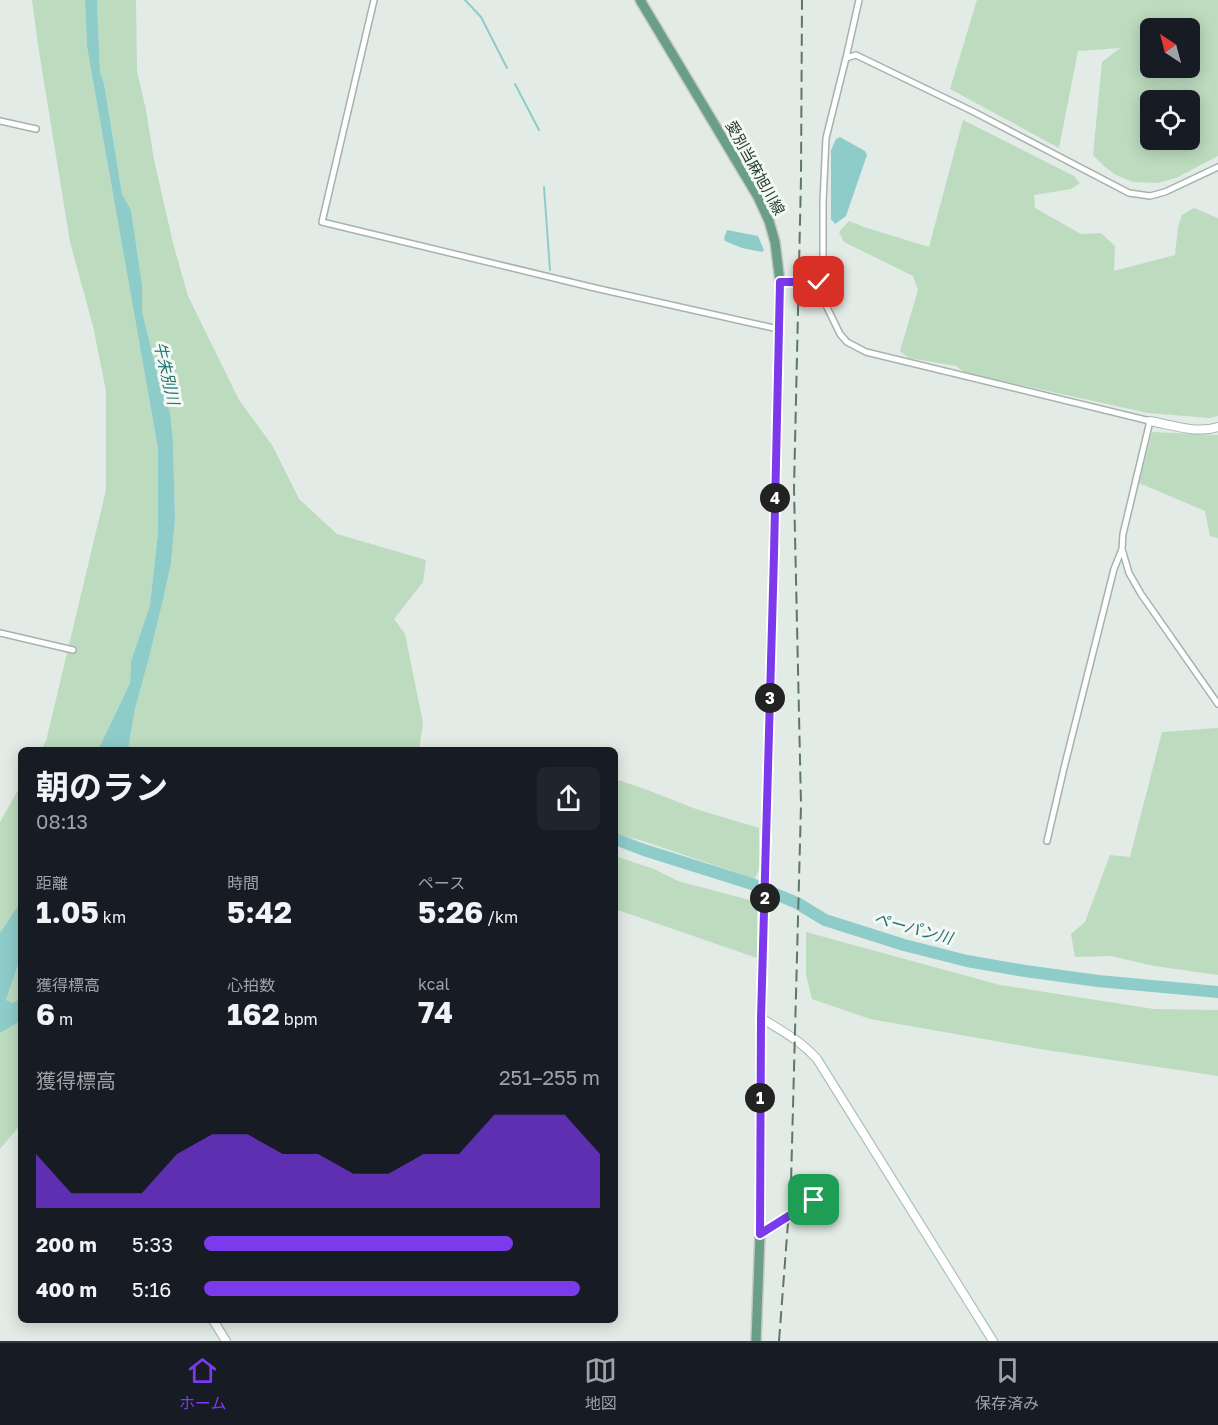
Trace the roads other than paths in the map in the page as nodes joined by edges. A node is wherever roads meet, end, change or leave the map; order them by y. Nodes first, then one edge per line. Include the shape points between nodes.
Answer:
1 (374, 0) edge
2 (640, 0) edge
3 (859, 0) edge
4 (846, 58) junction
5 (0, 121) edge
6 (36, 129) dead end
7 (1218, 167) edge
8 (780, 282) junction
9 (819, 282) junction
10 (778, 329) junction
11 (1150, 421) junction
12 (1218, 427) edge
13 (1122, 549) junction
14 (0, 633) edge
15 (73, 650) dead end
16 (1218, 704) edge
17 (1047, 841) dead end
18 (761, 1018) junction
19 (814, 1200) dead end
20 (760, 1234) junction
21 (215, 1323) edge
22 (226, 1341) edge
23 (756, 1341) edge
24 (993, 1341) edge

1 - 10 street via 322,222
2 - 8 main road, 愛別当麻旭川線 via 758,197 775,242
3 - 4 street
4 - 7 street via 856,55 1129,193 1150,196 1165,192
4 - 9 street via 826,138 823,268
5 - 6 street
8 - 9 street
8 - 10 main road, 愛別当麻旭川線
9 - 11 street via 840,334 858,348
10 - 18 main road, 愛別当麻旭川線
11 - 12 street via 1192,429
11 - 13 street
13 - 16 street via 1141,594
13 - 17 street
14 - 15 street
18 - 20 main road, 愛別当麻旭川線
18 - 24 street via 795,1038 817,1059
19 - 20 street
20 - 23 main road, 愛別当麻旭川線
21 - 22 street

